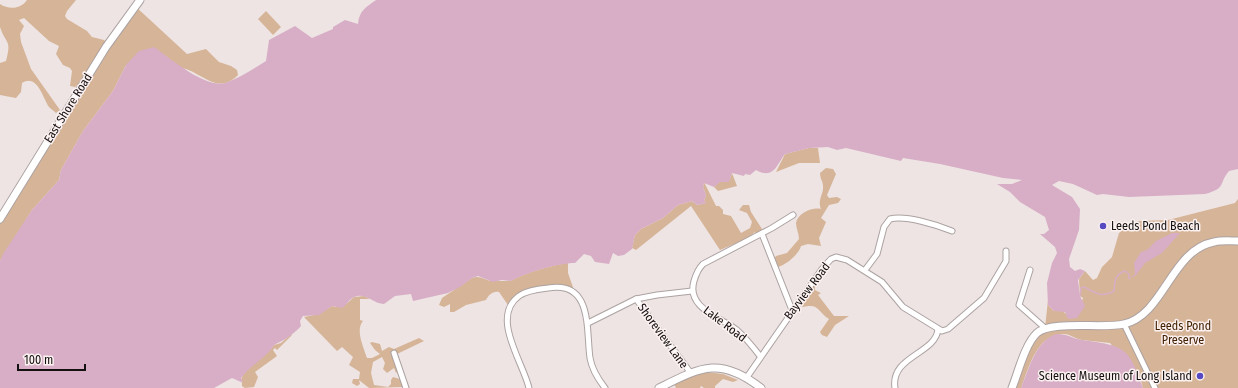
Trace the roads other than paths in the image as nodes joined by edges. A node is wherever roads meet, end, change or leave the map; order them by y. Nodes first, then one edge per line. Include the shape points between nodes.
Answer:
1 (140, 0) edge
2 (793, 216) dead end
3 (0, 219) edge
4 (952, 231) dead end
5 (762, 234) junction
6 (1238, 241) edge
7 (1006, 251) dead end
8 (865, 270) junction
9 (1030, 270) dead end
10 (692, 291) junction
11 (636, 299) junction
12 (792, 310) junction
13 (588, 323) junction
14 (1124, 324) junction
15 (1044, 328) junction
16 (938, 329) junction
17 (394, 353) dead end
18 (760, 356) junction
19 (690, 372) junction
20 (747, 377) junction
21 (406, 388) edge
22 (529, 388) edge
23 (605, 388) edge
24 (659, 388) edge
25 (761, 388) edge
26 (895, 388) edge
27 (1012, 388) edge
28 (1155, 388) edge

1 - 3 main road, East Shore Road via 102,53
2 - 5 street
4 - 8 street via 902,218 890,219 884,227 877,254
5 - 10 street via 703,264 696,274
5 - 12 street
6 - 14 main road via 1213,242 1193,252 1175,271 1146,311
7 - 16 street via 1006,261 982,300 948,329
8 - 12 street, Bayview Road via 842,258 831,259
8 - 16 street, Bayview Road via 882,282 903,307
9 - 15 street via 1019,305
10 - 11 street
10 - 18 street, Lake Road via 696,301 705,311 737,331
11 - 13 street
11 - 19 street, Shoreview Lane
12 - 18 street, Bayview Road
13 - 22 street via 579,298 569,288 557,286 535,290 515,299 509,310 507,322 509,336 522,364
13 - 23 street via 590,359 595,374
14 - 15 main road
14 - 28 street
15 - 27 main road via 1032,339
16 - 26 street via 935,339 899,368 895,376
17 - 21 street
18 - 20 street, Bayview Road
19 - 20 main road via 720,368
19 - 24 main road
20 - 25 main road

